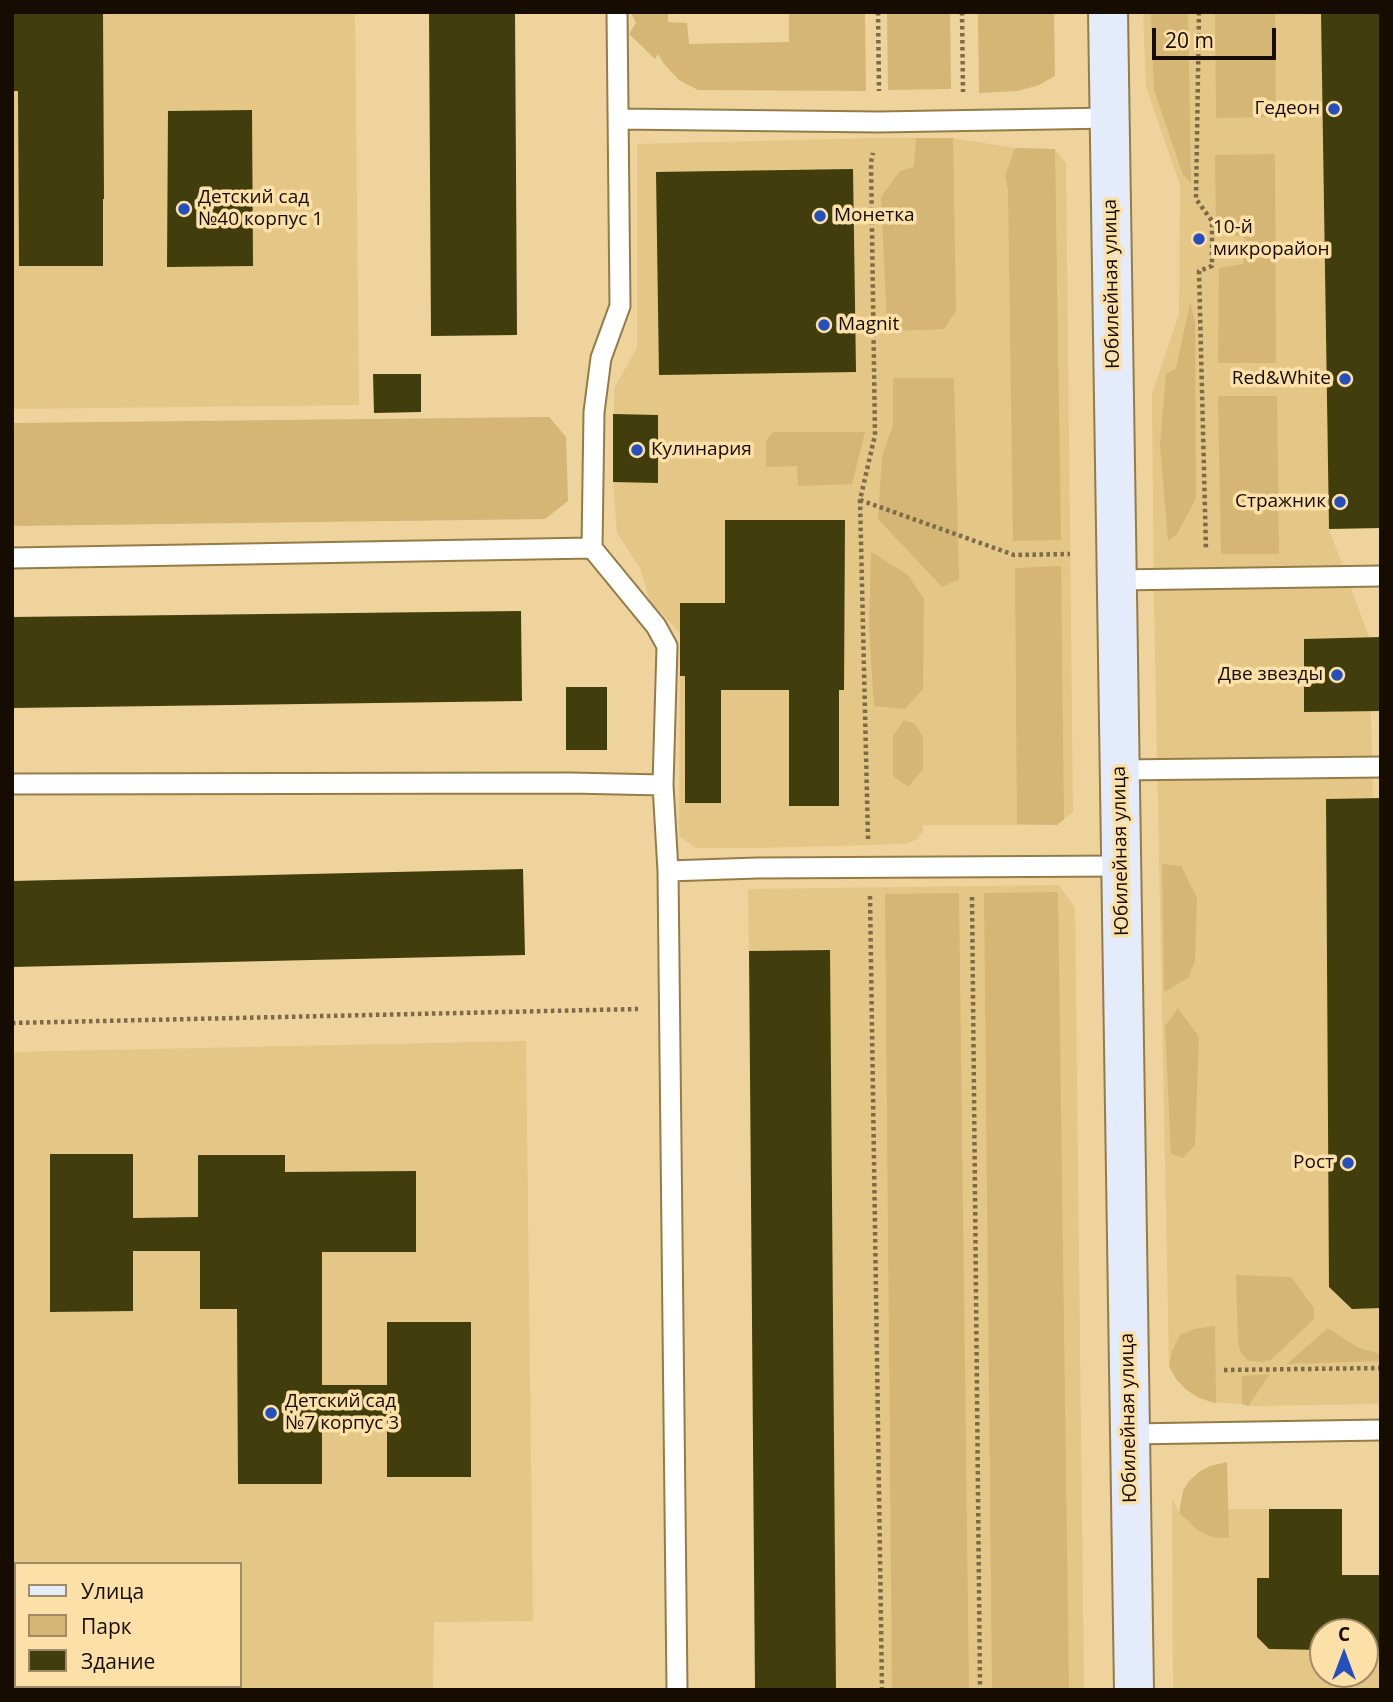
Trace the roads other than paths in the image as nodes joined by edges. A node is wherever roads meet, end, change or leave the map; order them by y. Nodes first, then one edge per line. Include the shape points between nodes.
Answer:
1 (617, 12) edge
2 (1108, 12) edge
3 (1110, 118) junction
4 (619, 119) junction
5 (592, 548) junction
6 (12, 558) edge
7 (1381, 576) edge
8 (1117, 580) junction
9 (1381, 767) edge
10 (1120, 770) junction
11 (12, 784) edge
12 (663, 785) junction
13 (1121, 866) junction
14 (668, 871) junction
15 (1381, 1430) edge
16 (1130, 1434) junction
17 (677, 1690) edge
18 (1134, 1690) edge

1 - 4 lane
2 - 3 main road, Юбилейная улица
3 - 4 lane via 879,122
3 - 8 main road, Юбилейная улица
4 - 5 lane via 620,306 601,358 594,412
5 - 6 lane
5 - 12 lane via 667,646
7 - 8 lane
8 - 10 main road, Юбилейная улица
9 - 10 lane
10 - 13 main road, Юбилейная улица
11 - 12 lane
12 - 14 lane
13 - 14 lane
13 - 16 main road, Юбилейная улица
14 - 17 lane
15 - 16 lane
16 - 18 main road, Юбилейная улица

